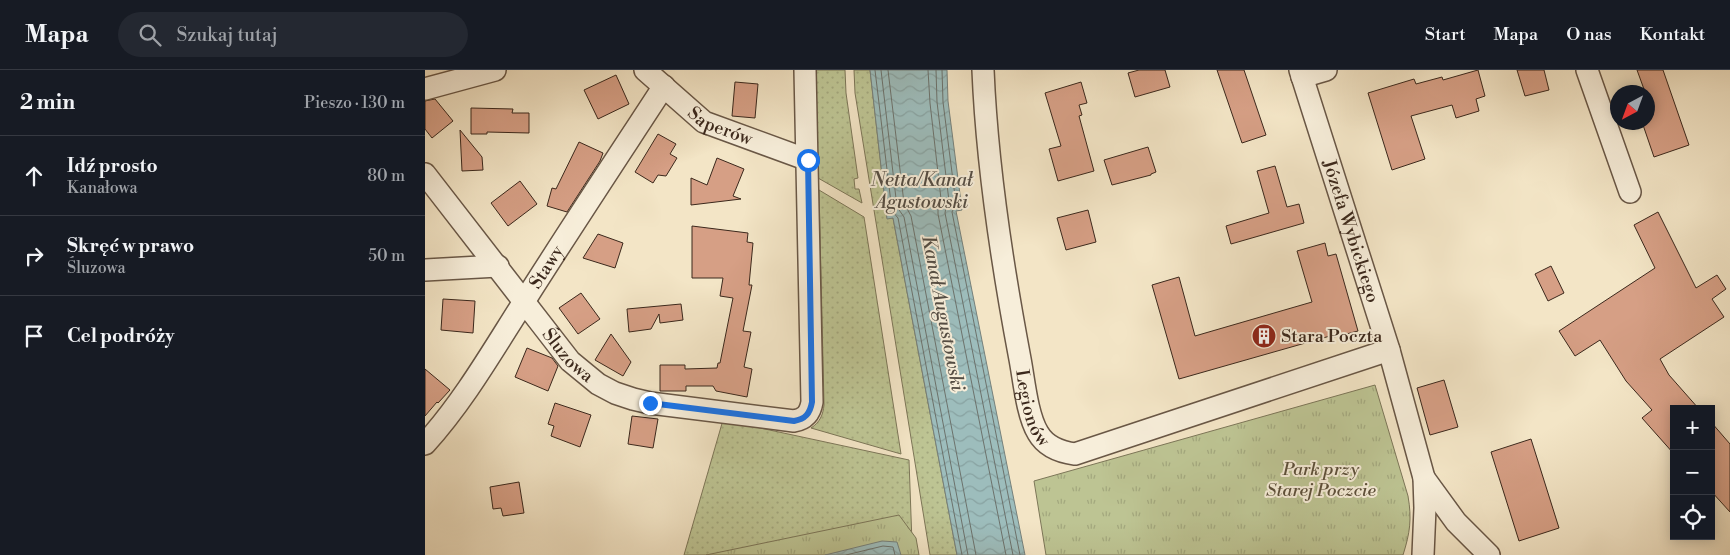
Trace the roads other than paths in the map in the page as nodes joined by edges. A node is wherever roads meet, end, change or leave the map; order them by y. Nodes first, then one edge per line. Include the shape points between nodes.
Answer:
1 (495, 70) edge
2 (645, 70) edge
3 (805, 70) edge
4 (983, 70) edge
5 (1326, 70) edge
6 (1587, 70) edge
7 (1301, 73) edge
8 (664, 86) junction
9 (425, 89) edge
10 (808, 160) junction
11 (425, 174) edge
12 (1630, 192) dead end
13 (498, 266) junction
14 (425, 270) edge
15 (524, 301) junction
16 (1389, 350) junction
17 (425, 444) edge
18 (1423, 478) junction
19 (1423, 555) edge
20 (1489, 555) edge

1 - 9 street
2 - 8 street, Saperów
3 - 10 street
4 - 16 street, Legionów via 996,212 1015,333 1032,422 1046,444 1075,454
5 - 7 street
6 - 12 street
7 - 16 street, Józefa Wybickiego
8 - 10 street, Saperów via 704,122
8 - 15 street, Stawy
10 - 15 street, Śluzowa via 812,402 811,410 801,420 650,403 615,393 598,384 570,361
11 - 13 street, Śluzowa
13 - 14 street
13 - 15 street, Śluzowa
15 - 17 street, Stawy via 444,424
16 - 18 street, Józefa Wybickiego
18 - 19 street, Józefa Wybickiego
18 - 20 street, Józefa Wybickiego via 1456,522

